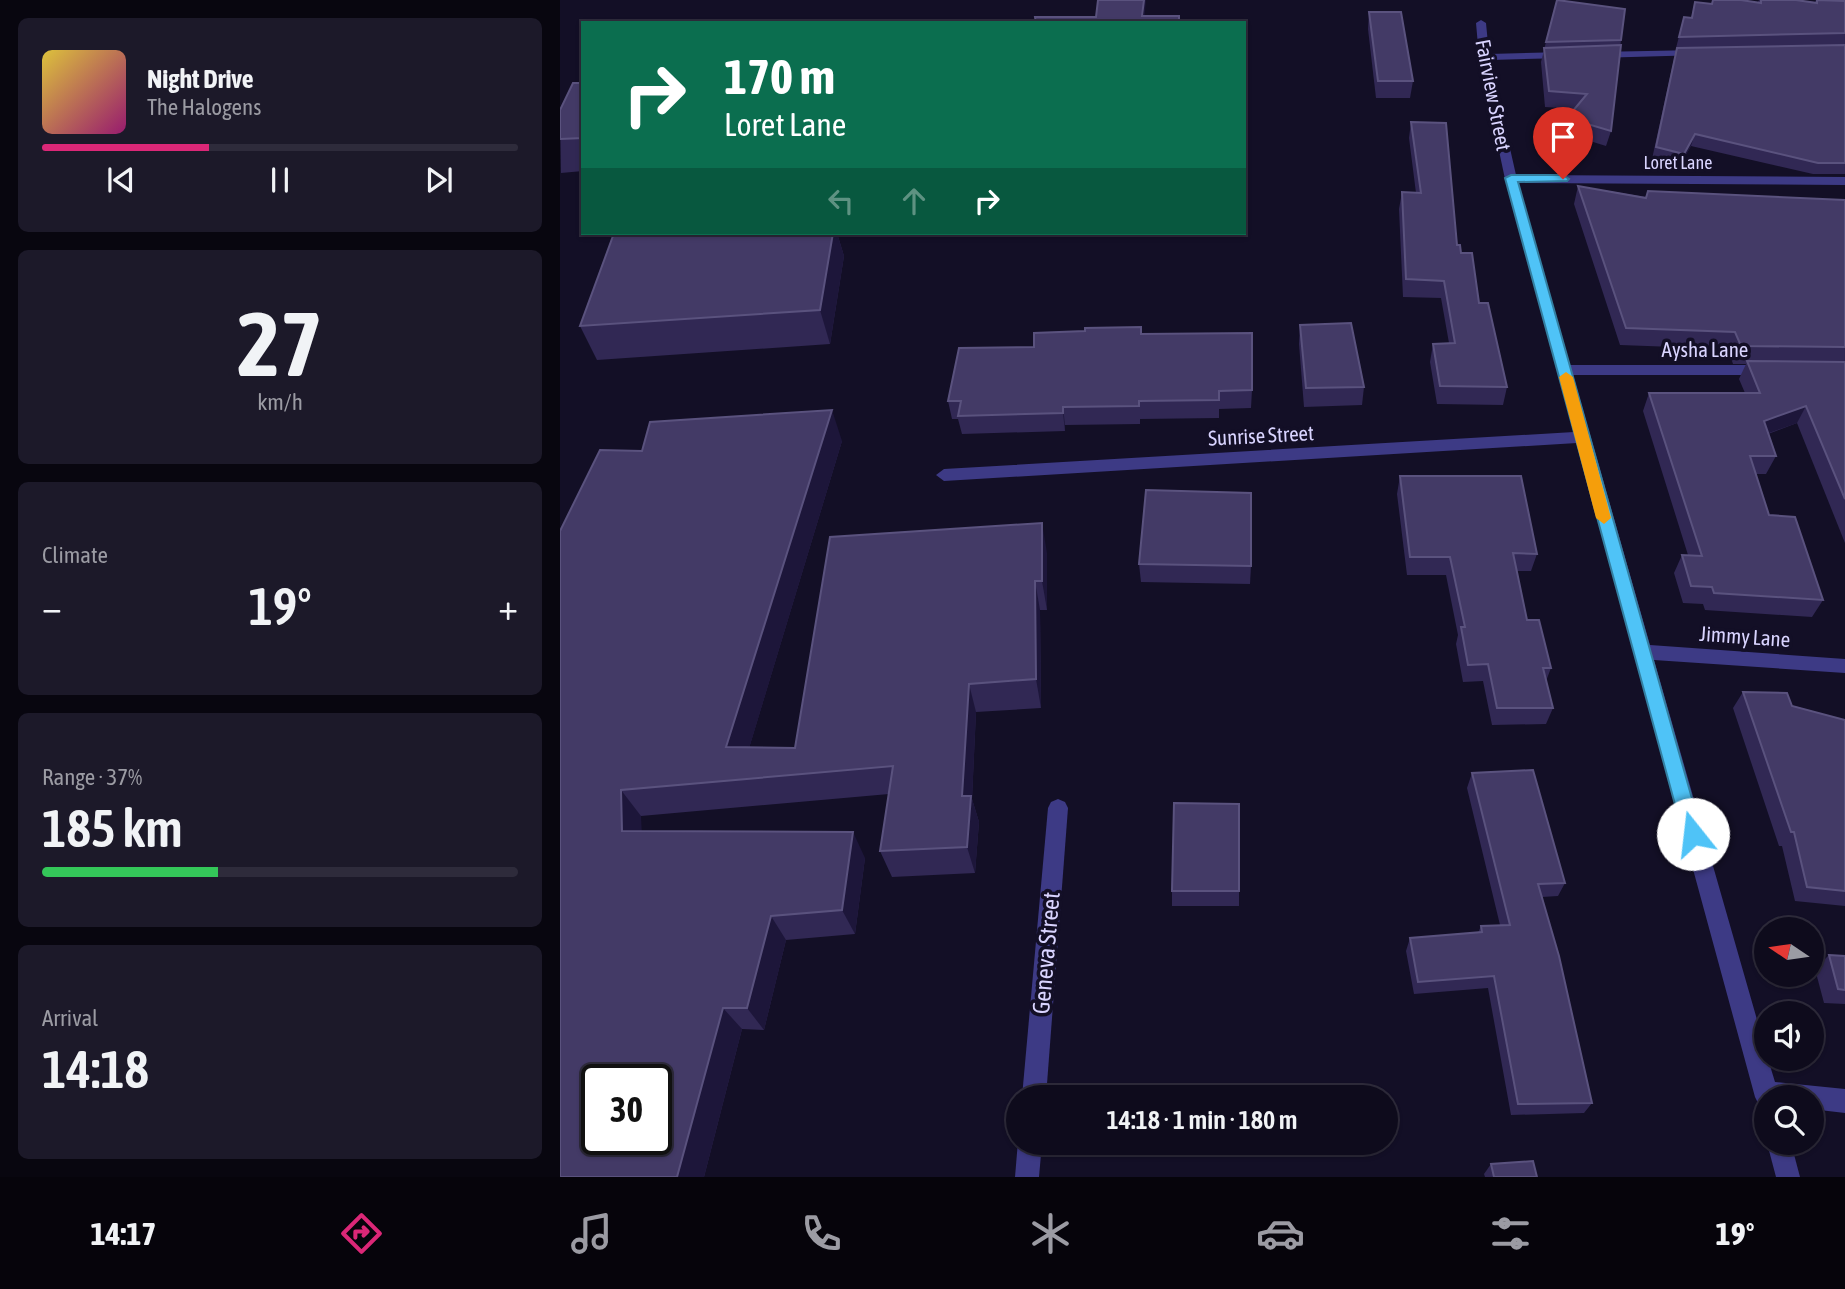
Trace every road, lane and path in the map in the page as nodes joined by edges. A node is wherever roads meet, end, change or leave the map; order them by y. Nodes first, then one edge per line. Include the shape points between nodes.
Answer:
1 (1481, 23) dead end
2 (1709, 53) edge
3 (1484, 57) junction
4 (1511, 178) junction
5 (1845, 181) edge
6 (1564, 370) junction
7 (1780, 371) edge
8 (1581, 437) junction
9 (944, 475) dead end
10 (1641, 652) junction
11 (1845, 666) edge
12 (1058, 808) dead end
13 (1035, 1085) edge
14 (1763, 1085) edge
15 (1824, 1099) edge
16 (1845, 1101) edge
17 (1029, 1155) edge
18 (1782, 1155) edge
19 (1027, 1177) edge
20 (1788, 1177) edge

1 - 3 street, Fairview Street
2 - 3 street
3 - 4 street, Fairview Street
4 - 5 street, Loret Lane
4 - 6 street, Fairview Street
6 - 7 street, Aysha Lane
6 - 8 street, Fairview Street
8 - 9 street, Sunrise Street
8 - 10 street, Fairview Street
10 - 11 street, Jimmy Lane
10 - 14 street, Fairview Street
12 - 13 street, Geneva Street
15 - 16 street
17 - 19 street
18 - 20 street

